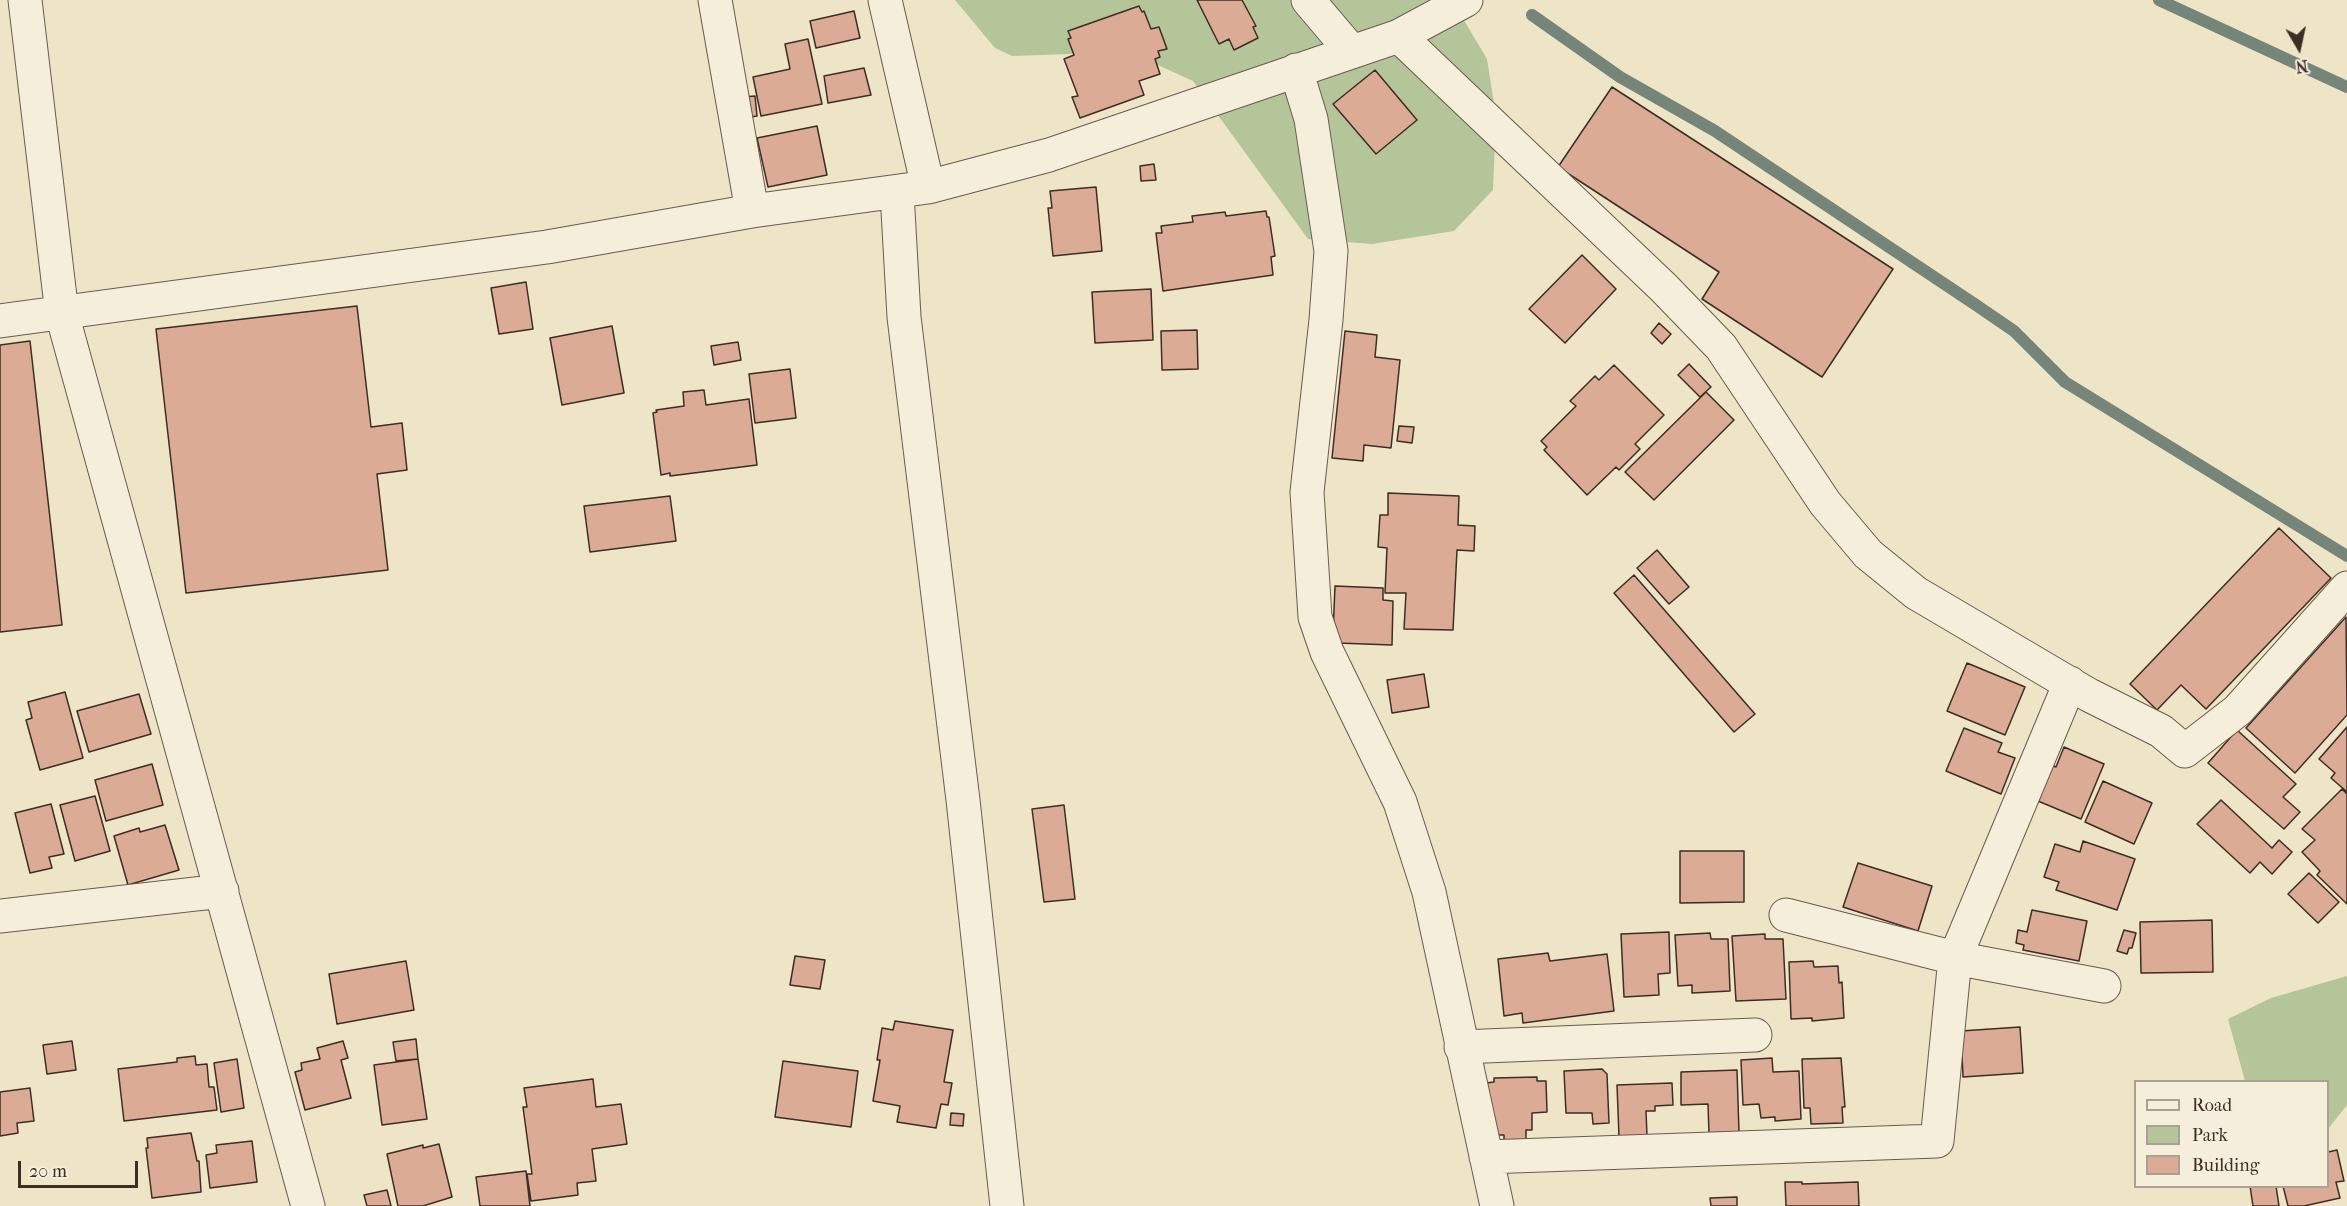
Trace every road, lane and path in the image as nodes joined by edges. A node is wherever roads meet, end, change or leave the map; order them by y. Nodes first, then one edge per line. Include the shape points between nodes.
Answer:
1 (25, 0) edge
2 (715, 0) edge
3 (885, 0) edge
4 (1308, 0) edge
5 (1466, 0) edge
6 (1399, 36) junction
7 (1352, 52) junction
8 (1296, 70) junction
9 (928, 188) junction
10 (897, 193) junction
11 (752, 211) junction
12 (62, 314) junction
13 (0, 321) edge
14 (2347, 588) edge
15 (2070, 682) junction
16 (222, 891) junction
17 (1786, 915) dead end
18 (0, 916) edge
19 (1955, 958) junction
20 (2104, 986) dead end
21 (1755, 1035) dead end
22 (1461, 1047) junction
23 (1486, 1157) junction
24 (308, 1206) edge
25 (1007, 1206) edge
26 (1497, 1206) edge

1 - 12 street
2 - 11 street
3 - 9 street
4 - 7 street
5 - 6 street
6 - 7 street
6 - 15 street via 1664,288 1720,347 1825,503 1868,554 1916,592
7 - 8 street
8 - 9 street via 1049,155
8 - 22 street via 1311,119 1331,251 1307,492 1315,617 1327,652 1400,802 1429,892
9 - 10 street
10 - 11 street
10 - 25 street via 904,317 963,800
11 - 12 street via 547,247
12 - 13 street
12 - 16 street
14 - 15 street via 2238,710 2185,751 2161,731
15 - 19 street
16 - 18 street
16 - 24 street
17 - 19 street
19 - 20 street
19 - 23 street via 1937,1142
21 - 22 street
22 - 23 street
23 - 26 street

